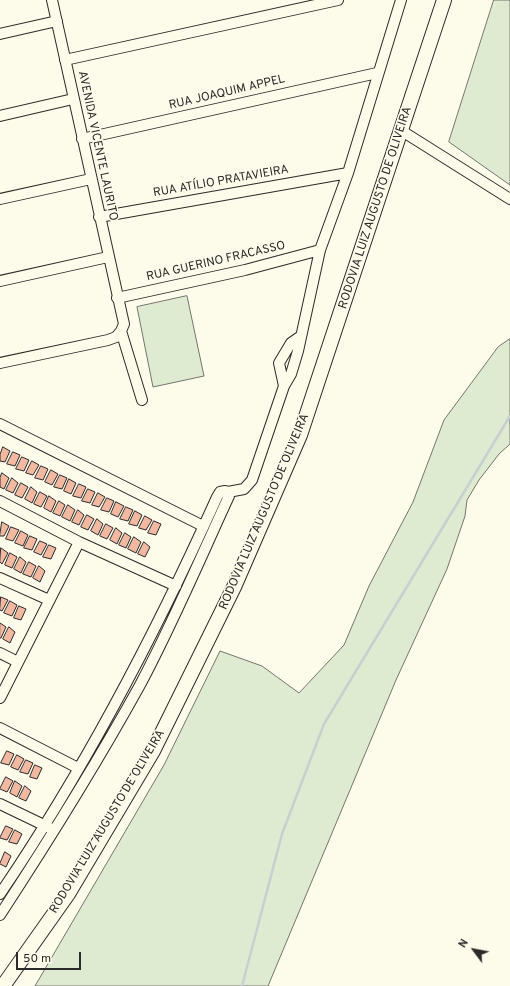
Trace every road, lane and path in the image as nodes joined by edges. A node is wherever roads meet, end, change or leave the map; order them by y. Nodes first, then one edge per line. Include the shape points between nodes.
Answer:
1 (52, 0) edge
2 (338, 0) edge
3 (401, 0) edge
4 (444, 0) edge
5 (57, 21) junction
6 (0, 34) edge
7 (66, 60) junction
8 (377, 73) junction
9 (73, 99) junction
10 (0, 116) edge
11 (402, 131) junction
12 (82, 138) junction
13 (348, 173) junction
14 (91, 179) junction
15 (0, 199) edge
16 (510, 199) edge
17 (99, 217) junction
18 (320, 250) junction
19 (108, 257) junction
20 (0, 281) edge
21 (117, 298) junction
22 (121, 331) junction
23 (301, 336) junction
24 (0, 362) edge
25 (284, 386) junction
26 (142, 400) dead end
27 (0, 424) edge
28 (228, 492) junction
29 (0, 501) edge
30 (203, 526) junction
31 (79, 542) junction
32 (0, 578) edge
33 (176, 586) junction
34 (49, 600) junction
35 (0, 653) edge
36 (18, 662) junction
37 (0, 698) edge
38 (0, 728) edge
39 (78, 768) junction
40 (0, 804) edge
41 (44, 825) junction
42 (55, 830) junction
43 (3, 883) edge
44 (0, 894) edge
45 (0, 915) edge
46 (3, 986) edge

1 - 5 street, AVENIDA VICENTE LAURITO
2 - 7 street
3 - 8 street
4 - 11 highway, RODOVIA LUIZ AUGUSTO DE OLIVEIRA
5 - 6 street
5 - 7 street, AVENIDA VICENTE LAURITO
7 - 9 street, AVENIDA VICENTE LAURITO
8 - 12 street, RUA JOAQUIM APPEL
8 - 13 street
9 - 10 street
9 - 12 street, AVENIDA VICENTE LAURITO
11 - 16 street
11 - 46 highway, RODOVIA LUIZ AUGUSTO DE OLIVEIRA via 300,435 234,587 153,751 68,894
12 - 14 street, AVENIDA VICENTE LAURITO
13 - 17 street, RUA ATÍLIO PRATAVIEIRA
13 - 18 street
14 - 15 street
14 - 17 street, AVENIDA VICENTE LAURITO
17 - 19 street, AVENIDA VICENTE LAURITO
18 - 21 street, RUA GUERINO FRACASSO via 245,270
18 - 23 street
19 - 20 street
19 - 21 street, AVENIDA VICENTE LAURITO
21 - 22 street, AVENIDA VICENTE LAURITO via 124,324
22 - 24 street via 116,337 108,340
22 - 26 street, AVENIDA VICENTE LAURITO
23 - 25 street via 291,374
23 - 25 street via 291,343 279,363
25 - 28 street via 252,480 244,489
27 - 30 street
28 - 30 street via 220,492
28 - 42 street via 229,496 177,611 140,685
29 - 31 street
30 - 33 street
31 - 33 street
31 - 34 street
32 - 34 street
33 - 39 street via 136,667
34 - 36 street
35 - 36 street
36 - 37 street
38 - 39 street
39 - 41 street
40 - 41 street
41 - 42 street
41 - 43 street
42 - 45 street
43 - 44 street

